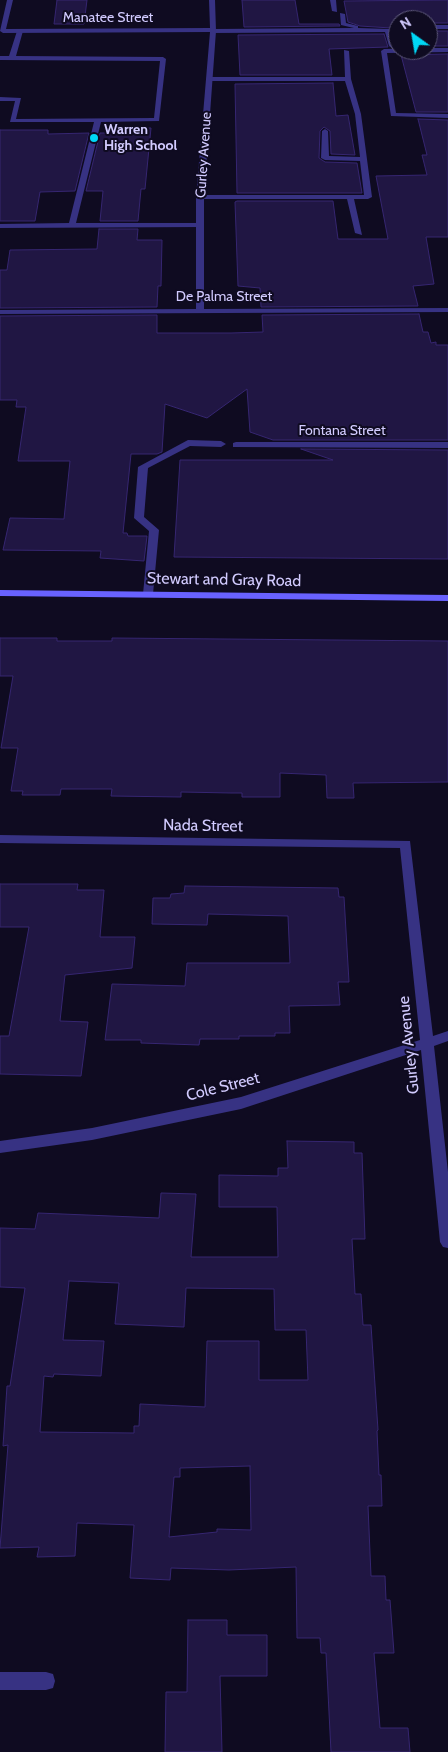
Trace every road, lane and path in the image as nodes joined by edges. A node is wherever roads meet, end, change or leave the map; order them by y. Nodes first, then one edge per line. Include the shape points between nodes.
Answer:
1 (10, 0) edge
2 (212, 0) edge
3 (333, 0) edge
4 (388, 27) edge
5 (213, 30) junction
6 (388, 30) edge
7 (20, 31) junction
8 (448, 50) edge
9 (346, 51) dead end
10 (0, 58) edge
11 (12, 58) junction
12 (209, 79) junction
13 (348, 79) junction
14 (0, 99) edge
15 (448, 116) edge
16 (98, 120) junction
17 (325, 131) dead end
18 (363, 159) junction
19 (200, 197) junction
20 (350, 197) junction
21 (200, 225) junction
22 (0, 226) edge
23 (72, 226) junction
24 (359, 233) dead end
25 (448, 310) edge
26 (200, 311) junction
27 (0, 312) edge
28 (221, 444) dead end
29 (236, 445) dead end
30 (448, 445) edge
31 (0, 593) edge
32 (148, 594) junction
33 (448, 598) edge
34 (0, 839) edge
35 (406, 844) joint
36 (448, 1036) edge
37 (426, 1044) junction
38 (0, 1147) edge
39 (448, 1242) edge
40 (0, 1681) edge
41 (46, 1681) dead end

1 - 7 street, Manatee Street via 3,31
2 - 5 street, Gurley Avenue
3 - 4 street via 344,24
5 - 6 street, Manatee Street
5 - 7 street, Manatee Street
5 - 12 street, Gurley Avenue
7 - 11 street
8 - 15 street via 384,51 393,116
9 - 13 street
10 - 11 street
11 - 16 street via 162,59 157,120
12 - 13 street
12 - 19 street, Gurley Avenue
13 - 18 street via 358,114
14 - 16 street via 19,99 12,121
16 - 23 street
17 - 18 street via 325,158
18 - 20 street via 368,197
19 - 20 street
19 - 21 street, Gurley Avenue
20 - 24 street
21 - 23 street
21 - 26 street, Gurley Avenue
22 - 23 street
25 - 26 street, De Palma Street
26 - 27 street, De Palma Street
28 - 32 street via 188,443 143,467 139,518 154,530
29 - 30 street, Fontana Street
31 - 32 main road, Stewart and Gray Road
32 - 33 main road, Stewart and Gray Road
34 - 35 street, Nada Street
35 - 37 street, Gurley Avenue
36 - 37 street, Cole Street
37 - 38 street, Cole Street via 241,1103 92,1134
37 - 39 street, Gurley Avenue
40 - 41 street

